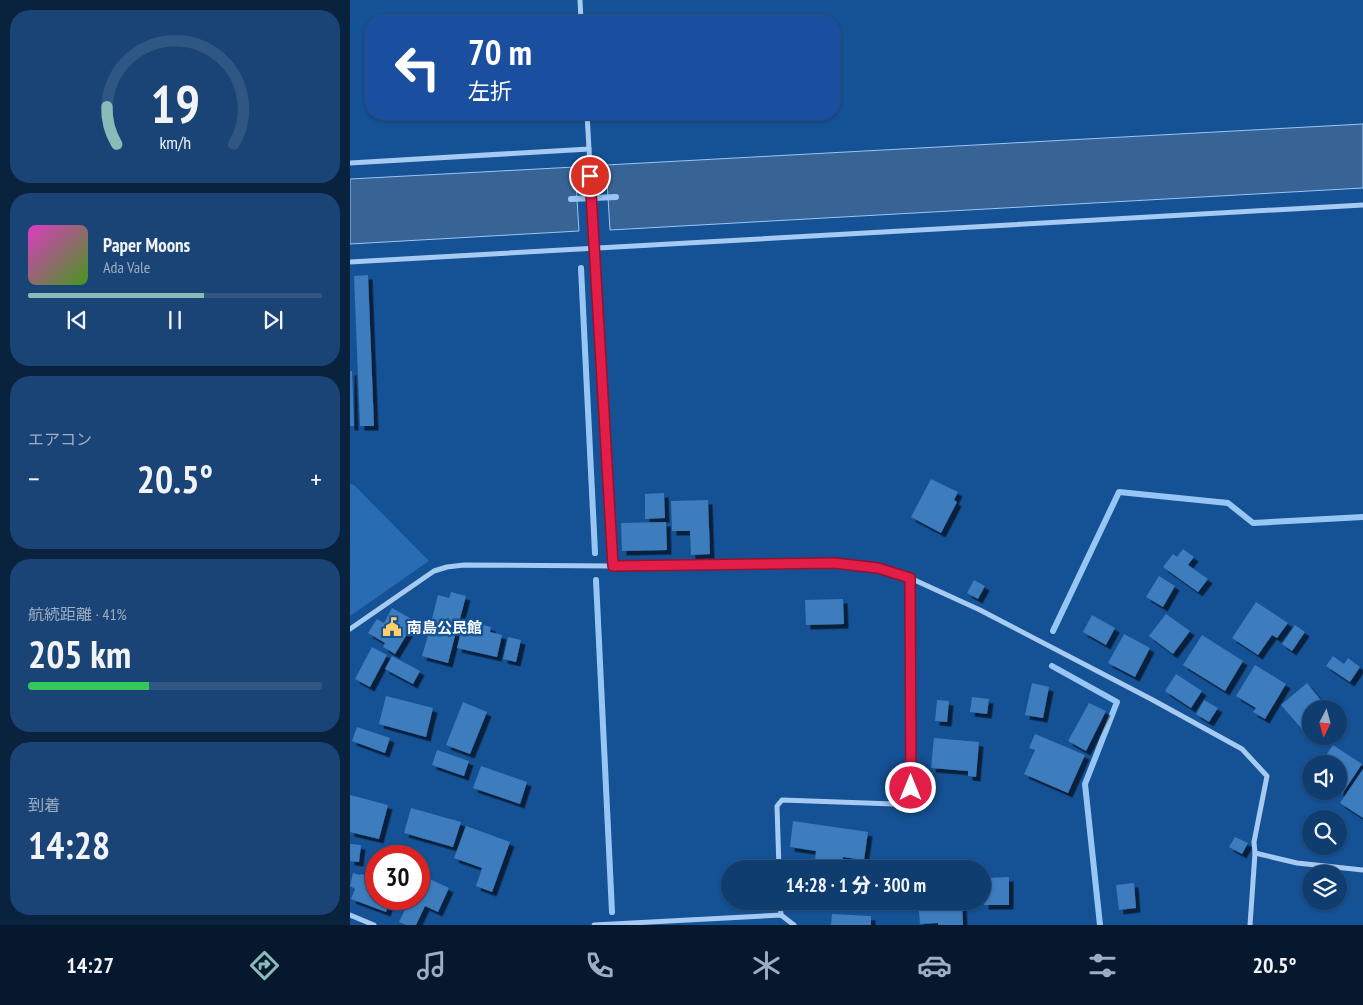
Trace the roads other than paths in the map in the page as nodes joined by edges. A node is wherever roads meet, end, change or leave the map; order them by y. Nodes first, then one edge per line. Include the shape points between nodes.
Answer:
1 (580, 0) edge
2 (581, 15) edge
3 (587, 120) edge
4 (589, 149) junction
5 (350, 163) edge
6 (1363, 205) edge
7 (594, 248) junction
8 (350, 262) edge
9 (613, 566) junction
10 (910, 578) junction
11 (350, 629) edge
12 (1255, 853) junction
13 (779, 860) edge
14 (1363, 870) edge
15 (781, 910) edge
16 (350, 915) edge
17 (781, 915) junction
18 (374, 925) edge
19 (594, 925) edge
20 (794, 925) edge
21 (1250, 925) edge

1 - 2 street
3 - 4 street
4 - 5 street
4 - 7 street
6 - 7 street
7 - 8 street
7 - 9 street
9 - 10 street via 834,563 878,568
9 - 11 street via 447,566
10 - 12 street via 980,610 1242,749 1267,776 1254,842
10 - 13 street via 911,788 906,798 894,804 782,800 777,806
12 - 14 street via 1297,863
12 - 21 street
15 - 17 street
16 - 18 street
17 - 19 street
17 - 20 street

